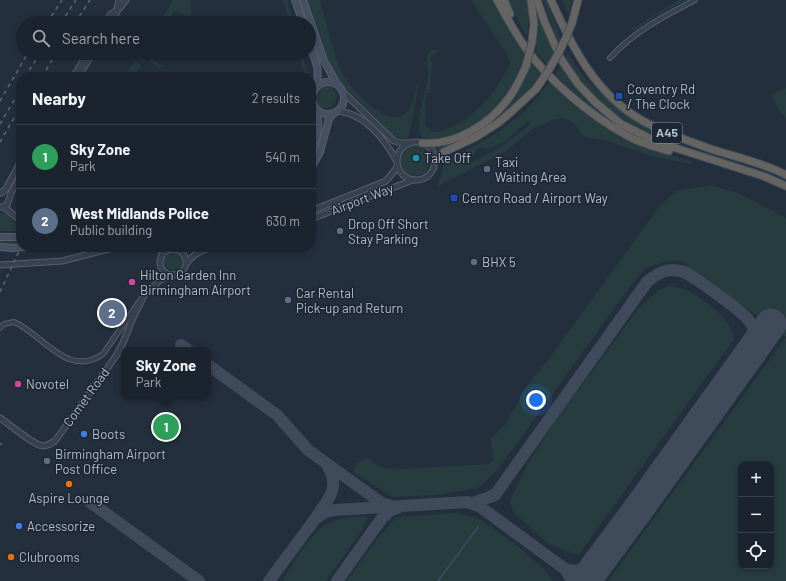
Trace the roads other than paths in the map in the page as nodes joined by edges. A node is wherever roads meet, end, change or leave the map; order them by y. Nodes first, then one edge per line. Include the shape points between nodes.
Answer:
1 (119, 0) edge
2 (126, 0) edge
3 (296, 0) edge
4 (303, 0) edge
5 (497, 0) edge
6 (504, 0) edge
7 (531, 0) edge
8 (537, 0) edge
9 (551, 0) edge
10 (556, 0) edge
11 (578, 0) edge
12 (695, 0) edge
13 (118, 10) junction
14 (110, 16) edge
15 (116, 16) edge
16 (301, 16) edge
17 (309, 16) edge
18 (316, 38) edge
19 (573, 46) junction
20 (525, 47) junction
21 (610, 58) dead end
22 (84, 60) edge
23 (89, 60) edge
24 (314, 60) edge
25 (76, 72) edge
26 (81, 72) edge
27 (316, 83) edge
28 (337, 84) junction
29 (316, 87) edge
30 (343, 92) junction
31 (316, 109) edge
32 (316, 110) edge
33 (336, 112) junction
34 (316, 137) edge
35 (408, 143) junction
36 (422, 143) junction
37 (707, 158) junction
38 (316, 159) edge
39 (435, 162) junction
40 (397, 163) junction
41 (16, 170) edge
42 (786, 175) edge
43 (413, 180) junction
44 (16, 184) edge
45 (786, 186) edge
46 (1, 194) edge
47 (8, 201) junction
48 (2, 207) edge
49 (316, 209) edge
50 (16, 217) edge
51 (316, 217) edge
52 (0, 237) edge
53 (16, 237) edge
54 (0, 247) edge
55 (16, 248) edge
56 (97, 252) edge
57 (164, 252) edge
58 (182, 252) edge
59 (198, 252) edge
60 (187, 263) junction
61 (0, 266) edge
62 (170, 275) junction
63 (145, 294) junction
64 (0, 328) edge
65 (122, 347) edge
66 (121, 348) edge
67 (0, 418) edge

1 - 13 street
2 - 13 street
3 - 16 main road
4 - 17 main road
5 - 20 highway
6 - 20 highway
7 - 36 highway, bridge via 534,24 532,42 526,66 507,100 485,121 461,136 447,142
8 - 37 highway, A45 via 561,59 578,84 595,102 621,124 657,142
9 - 19 highway, A45
10 - 19 highway
11 - 39 highway, bridge via 565,42 536,89 498,123 444,152
12 - 21 street via 645,27 628,39
13 - 14 street
13 - 15 street
18 - 28 main road via 324,61
19 - 42 highway, A45 via 583,64 603,88 643,121 670,135
20 - 37 highway via 540,66 577,102 627,136 655,147
22 - 25 street
23 - 26 street
24 - 27 main road via 319,76
28 - 29 main road via 328,81
28 - 30 main road
30 - 33 main road via 342,105
30 - 35 street via 394,141
31 - 33 main road via 326,114
32 - 34 main road
33 - 38 main road via 329,119
33 - 40 street via 348,113 368,125 388,147
35 - 36 street
35 - 40 street via 398,153
36 - 39 street via 434,154
37 - 45 highway, A45
39 - 43 street via 430,173
40 - 43 street via 401,174
40 - 49 street, Airport Way via 386,181
41 - 46 street
43 - 51 street, Airport Way
44 - 47 street
46 - 47 street via 7,196
47 - 48 street via 7,205
48 - 50 street
52 - 53 main road
54 - 55 main road
56 - 61 street via 62,261
57 - 62 street via 160,257 160,263 162,269
58 - 60 street
59 - 60 street via 191,256
60 - 62 street via 182,272
62 - 63 street
63 - 64 street via 103,354 85,361 73,361 63,357 14,322 4,324
63 - 65 street, Comet Road
66 - 67 street, Comet Road via 55,441 48,446 35,443

